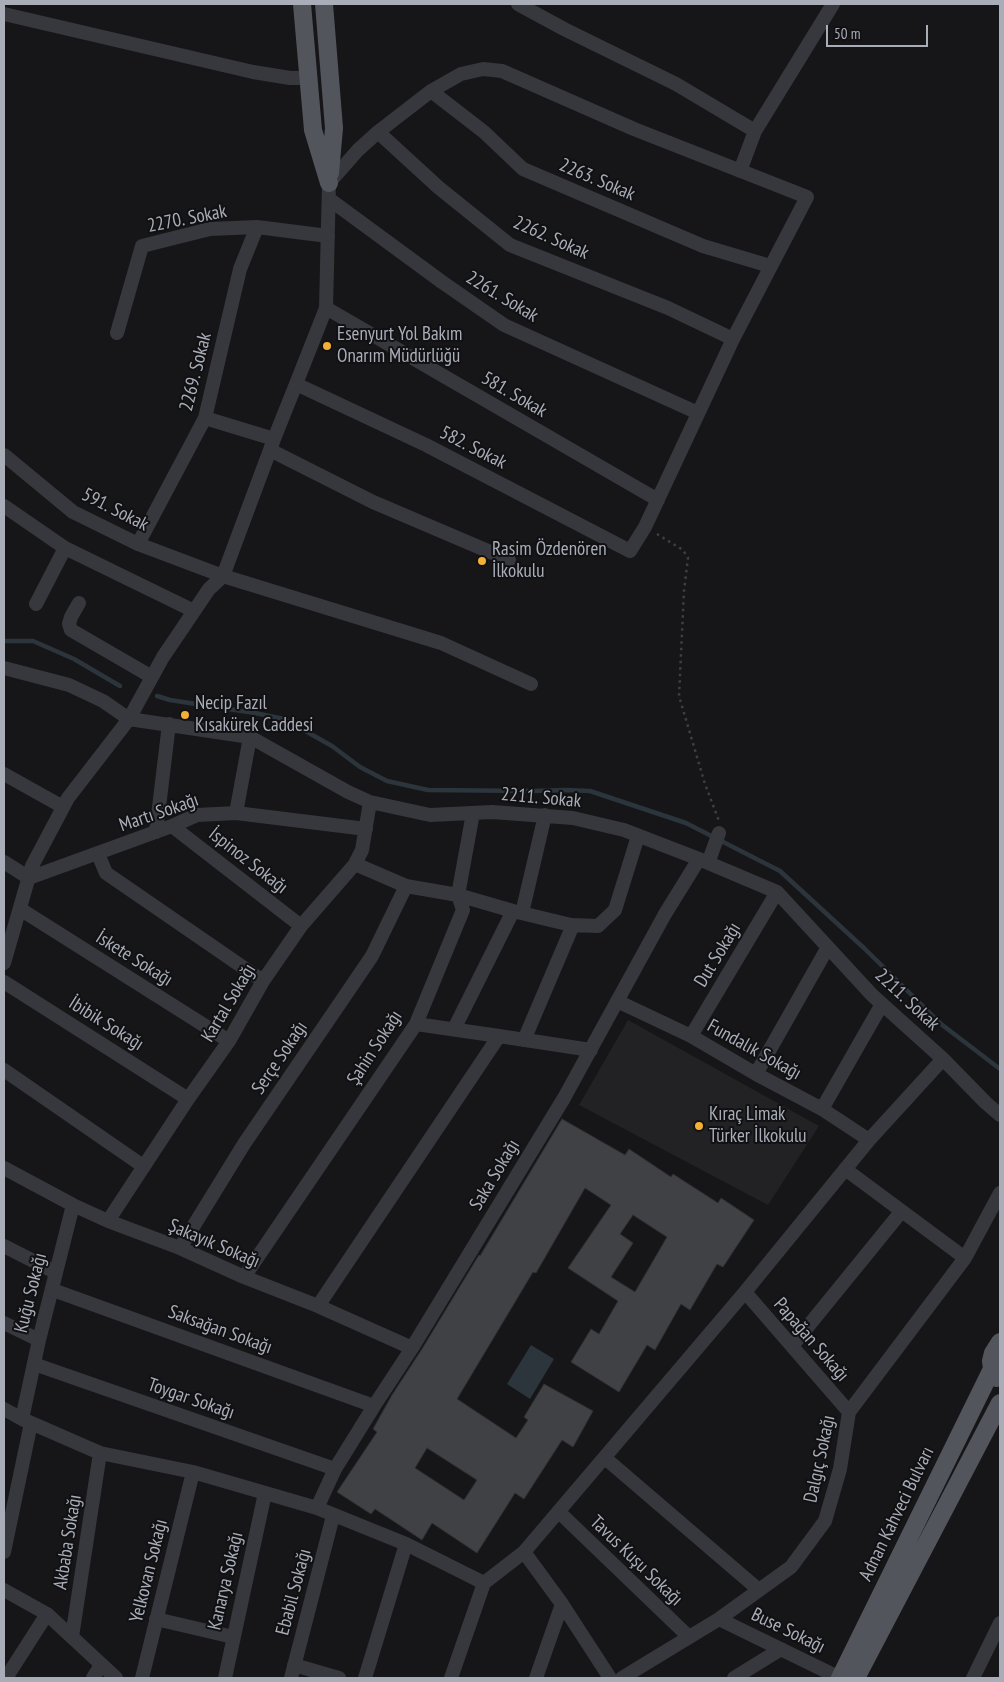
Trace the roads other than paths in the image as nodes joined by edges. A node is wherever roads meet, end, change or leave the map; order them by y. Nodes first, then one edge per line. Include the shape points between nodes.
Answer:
1 (302, 4) edge
2 (324, 4) edge
3 (518, 4) edge
4 (833, 4) edge
5 (4, 14) edge
6 (308, 78) junction
7 (430, 91) junction
8 (756, 131) junction
9 (378, 132) junction
10 (740, 171) junction
11 (329, 191) junction
12 (256, 227) junction
13 (328, 236) junction
14 (770, 266) junction
15 (326, 308) junction
16 (117, 333) dead end
17 (733, 339) junction
18 (296, 384) junction
19 (698, 413) junction
20 (205, 418) junction
21 (272, 444) junction
22 (4, 455) edge
23 (658, 500) junction
24 (4, 506) edge
25 (138, 544) junction
26 (65, 548) junction
27 (509, 560) dead end
28 (223, 576) junction
29 (79, 603) dead end
30 (36, 604) dead end
31 (194, 611) junction
32 (4, 668) edge
33 (152, 677) junction
34 (531, 684) dead end
35 (129, 719) junction
36 (170, 724) junction
37 (250, 737) junction
38 (4, 774) edge
39 (370, 802) junction
40 (63, 807) junction
41 (236, 813) junction
42 (473, 813) junction
43 (545, 815) junction
44 (172, 826) junction
45 (366, 829) junction
46 (156, 832) junction
47 (719, 833) road end
48 (638, 836) junction
49 (98, 854) junction
50 (706, 857) junction
51 (4, 862) edge
52 (355, 864) junction
53 (29, 878) junction
54 (406, 886) junction
55 (777, 892) junction
56 (458, 895) junction
57 (20, 909) junction
58 (517, 912) junction
59 (573, 925) junction
60 (301, 926) junction
61 (828, 947) junction
62 (4, 963) edge
63 (263, 981) junction
64 (4, 982) edge
65 (617, 1001) junction
66 (882, 1004) junction
67 (416, 1024) junction
68 (454, 1029) junction
69 (499, 1036) junction
70 (691, 1036) junction
71 (524, 1040) junction
72 (229, 1041) junction
73 (592, 1050) junction
74 (943, 1059) junction
75 (4, 1070) edge
76 (756, 1074) junction
77 (188, 1098) junction
78 (822, 1109) junction
79 (1000, 1115) edge
80 (869, 1140) junction
81 (144, 1166) junction
82 (4, 1168) edge
83 (845, 1169) junction
84 (1000, 1193) edge
85 (73, 1205) junction
86 (901, 1212) junction
87 (108, 1221) junction
88 (4, 1246) edge
89 (180, 1248) junction
90 (964, 1258) junction
91 (55, 1272) junction
92 (244, 1277) junction
93 (53, 1290) junction
94 (745, 1292) junction
95 (318, 1306) junction
96 (4, 1322) edge
97 (39, 1340) junction
98 (1000, 1342) edge
99 (792, 1346) junction
100 (412, 1348) junction
101 (34, 1364) junction
102 (996, 1375) edge
103 (1000, 1403) edge
104 (374, 1406) junction
105 (4, 1409) edge
106 (848, 1412) junction
107 (27, 1421) junction
108 (100, 1453) junction
109 (605, 1458) junction
110 (335, 1469) junction
111 (192, 1472) junction
112 (266, 1493) junction
113 (317, 1508) junction
114 (559, 1512) junction
115 (334, 1516) junction
116 (406, 1544) junction
117 (4, 1552) edge
118 (524, 1552) junction
119 (484, 1583) junction
120 (4, 1590) edge
121 (759, 1590) junction
122 (562, 1604) junction
123 (47, 1614) junction
124 (156, 1618) junction
125 (719, 1619) junction
126 (1000, 1623) edge
127 (688, 1636) junction
128 (72, 1637) junction
129 (233, 1637) junction
130 (781, 1649) junction
131 (102, 1665) junction
132 (292, 1671) edge
133 (6, 1678) edge
134 (93, 1678) edge
135 (116, 1678) edge
136 (142, 1678) edge
137 (225, 1678) edge
138 (339, 1678) edge
139 (365, 1678) edge
140 (451, 1678) edge
141 (536, 1678) edge
142 (610, 1678) edge
143 (622, 1678) edge
144 (734, 1678) edge
145 (840, 1678) edge
146 (856, 1678) edge
147 (973, 1678) edge

1 - 6 main road
2 - 11 main road via 334,128
3 - 8 street via 676,84
4 - 8 street
5 - 6 street via 253,72
6 - 11 main road via 313,130
7 - 9 street
7 - 10 street via 461,74 483,68 502,71
7 - 14 street, 2263. Sokak via 484,132 523,169 703,246
8 - 10 street
9 - 11 street via 358,150
9 - 17 street, 2262. Sokak via 438,187 510,245 668,308
10 - 14 street via 807,197
11 - 13 street
11 - 19 street, 2261. Sokak via 442,282 504,325
12 - 13 street, 2270. Sokak
12 - 16 street, 2270. Sokak via 210,230 142,246
12 - 20 street, 2269. Sokak via 240,269
13 - 15 street
14 - 17 street
15 - 18 street
15 - 23 street, 581. Sokak
17 - 19 street
18 - 21 street
18 - 23 street, 582. Sokak via 426,445 630,551
19 - 23 street
20 - 21 street
20 - 25 street, 2269. Sokak
21 - 27 street via 373,502
21 - 28 street
22 - 25 street, 591. Sokak via 73,512
24 - 26 street
25 - 28 street, 591. Sokak
26 - 30 street
26 - 31 street
28 - 31 street
28 - 34 street, 591. Sokak via 441,643
29 - 33 street via 69,624 71,630
31 - 33 street
32 - 35 street, 2211. Sokak via 69,685 103,701
33 - 35 street
35 - 36 street, 2211. Sokak
35 - 40 street
36 - 37 street, 2211. Sokak
36 - 46 street
37 - 39 street, 2211. Sokak
37 - 41 street
38 - 40 street
39 - 42 street, 2211. Sokak via 430,815
39 - 45 street, Kartal Sokağı
40 - 53 street
41 - 44 street, Martı Sokağı via 197,815
41 - 45 street, Martı Sokağı
42 - 43 street, 2211. Sokak
42 - 56 street, Şahin Sokağı
43 - 48 street, 2211. Sokak via 573,818
43 - 58 street
44 - 46 street, Martı Sokağı
44 - 60 street, İspinoz Sokağı
45 - 52 street, Kartal Sokağı
46 - 49 street, Martı Sokağı
47 - 50 street, Saka Sokağı
48 - 50 street, 2211. Sokak
48 - 59 street via 615,910 598,926
49 - 53 street, Martı Sokağı
49 - 63 street via 106,873
50 - 55 street, 2211. Sokak
50 - 65 street, Saka Sokağı via 665,914
51 - 53 street
52 - 54 street
52 - 60 street, Kartal Sokağı
53 - 57 street
54 - 56 street
54 - 89 street, Serçe Sokağı via 372,956 244,1144
55 - 61 street, 2211. Sokak
55 - 70 street, Dut Sokağı
56 - 58 street
56 - 67 street, Şahin Sokağı via 462,910
57 - 62 street
57 - 72 street, İskete Sokağı
58 - 59 street
58 - 68 street
59 - 71 street
60 - 63 street, Kartal Sokağı
61 - 66 street, 2211. Sokak
61 - 76 street
63 - 72 street, Kartal Sokağı
64 - 77 street, İbibik Sokağı
65 - 70 street, Fundalık Sokağı
65 - 73 street, Saka Sokağı
66 - 74 street, 2211. Sokak
66 - 78 street
67 - 68 street
67 - 92 street, Şahin Sokağı
68 - 69 street
69 - 71 street
69 - 95 street
70 - 76 street, Fundalık Sokağı
71 - 73 street
72 - 77 street, Kartal Sokağı
73 - 100 street, Saka Sokağı
74 - 79 street, 2211. Sokak
74 - 80 street
75 - 81 street
76 - 78 street, Fundalık Sokağı
77 - 81 street, Kartal Sokağı
78 - 80 street, Fundalık Sokağı
80 - 83 street
81 - 87 street, Kartal Sokağı
82 - 85 street, Şakayık Sokağı
83 - 86 street
83 - 94 street
84 - 90 street, Dalgıç Sokağı
85 - 87 street, Şakayık Sokağı
85 - 91 street, Kuğu Sokağı
86 - 90 street
86 - 99 street
87 - 89 street, Şakayık Sokağı
88 - 91 street
89 - 92 street, Şakayık Sokağı
90 - 106 street, Dalgıç Sokağı
91 - 93 street, Kuğu Sokağı
92 - 95 street, Şakayık Sokağı
93 - 97 street, Kuğu Sokağı
93 - 104 street, Saksağan Sokağı
94 - 99 street, Papağan Sokağı
94 - 109 street
95 - 100 street, Şakayık Sokağı
96 - 97 street
97 - 101 street, Kuğu Sokağı
98 - 102 main road, Adnan Kahveci Bulvarı via 991,1361
99 - 106 street, Papağan Sokağı
100 - 104 street, Saka Sokağı
101 - 107 street, Kuğu Sokağı
101 - 110 street, Toygar Sokağı
102 - 145 main road, Adnan Kahveci Bulvarı
103 - 146 main road
104 - 110 street, Saka Sokağı
105 - 107 street
106 - 121 street, Dalgıç Sokağı via 840,1469 825,1522 791,1567
107 - 108 street
107 - 117 street, Kuğu Sokağı
108 - 111 street
108 - 128 street, Akbaba Sokağı
109 - 114 street
109 - 121 street
110 - 113 street, Saka Sokağı
111 - 112 street
111 - 124 street, Yelkovan Sokağı
112 - 113 street
112 - 129 street, Kanarya Sokağı
113 - 115 street
114 - 118 street
114 - 127 street, Tavus Kuşu Sokağı
115 - 116 street
115 - 132 street, Ebabil Sokağı
116 - 119 street
116 - 139 street
118 - 119 street
118 - 122 street
119 - 140 street
120 - 123 street
121 - 125 street, Dalgıç Sokağı
122 - 141 street
122 - 142 street
123 - 128 street
123 - 133 street
124 - 129 street
124 - 136 street, Yelkovan Sokağı
125 - 127 street, Dalgıç Sokağı
125 - 130 street, Buse Sokağı
126 - 147 street
127 - 143 street, Dalgıç Sokağı
128 - 131 street
129 - 137 street, Kanarya Sokağı
130 - 144 street
130 - 145 street, Buse Sokağı
131 - 134 street
131 - 135 street
132 - 138 street

